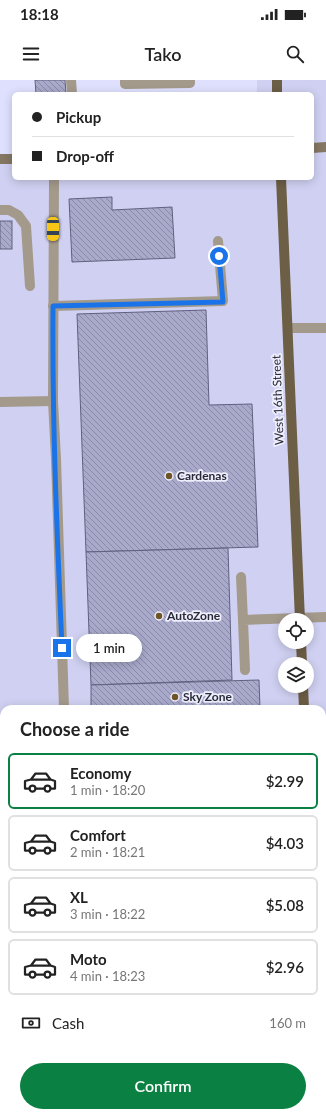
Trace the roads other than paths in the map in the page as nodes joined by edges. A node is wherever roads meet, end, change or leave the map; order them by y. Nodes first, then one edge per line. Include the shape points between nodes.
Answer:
1 (71, 80) edge
2 (125, 80) edge
3 (190, 80) edge
4 (276, 80) edge
5 (72, 92) edge
6 (277, 92) edge
7 (314, 148) edge
8 (326, 148) edge
9 (12, 158) edge
10 (0, 159) edge
11 (54, 180) edge
12 (281, 180) edge
13 (0, 210) edge
14 (218, 241) dead end
15 (30, 286) dead end
16 (53, 306) junction
17 (288, 328) junction
18 (326, 328) edge
19 (53, 401) junction
20 (0, 402) edge
21 (241, 577) dead end
22 (300, 613) edge
23 (326, 617) edge
24 (314, 618) edge
25 (278, 619) edge
26 (243, 620) junction
27 (245, 670) dead end
28 (303, 693) edge
29 (64, 705) edge
30 (304, 705) edge

1 - 5 street
2 - 3 street via 125,84 190,83
4 - 6 main road
7 - 8 street
9 - 10 street
11 - 16 street
12 - 17 main road, West 16th Street
13 - 15 street via 9,210 18,215 26,226
14 - 16 street via 223,302
16 - 19 street
17 - 18 street
17 - 22 main road, West 16th Street
19 - 20 street
19 - 29 street
21 - 26 street
23 - 24 street
25 - 26 street
26 - 27 street
28 - 30 main road

